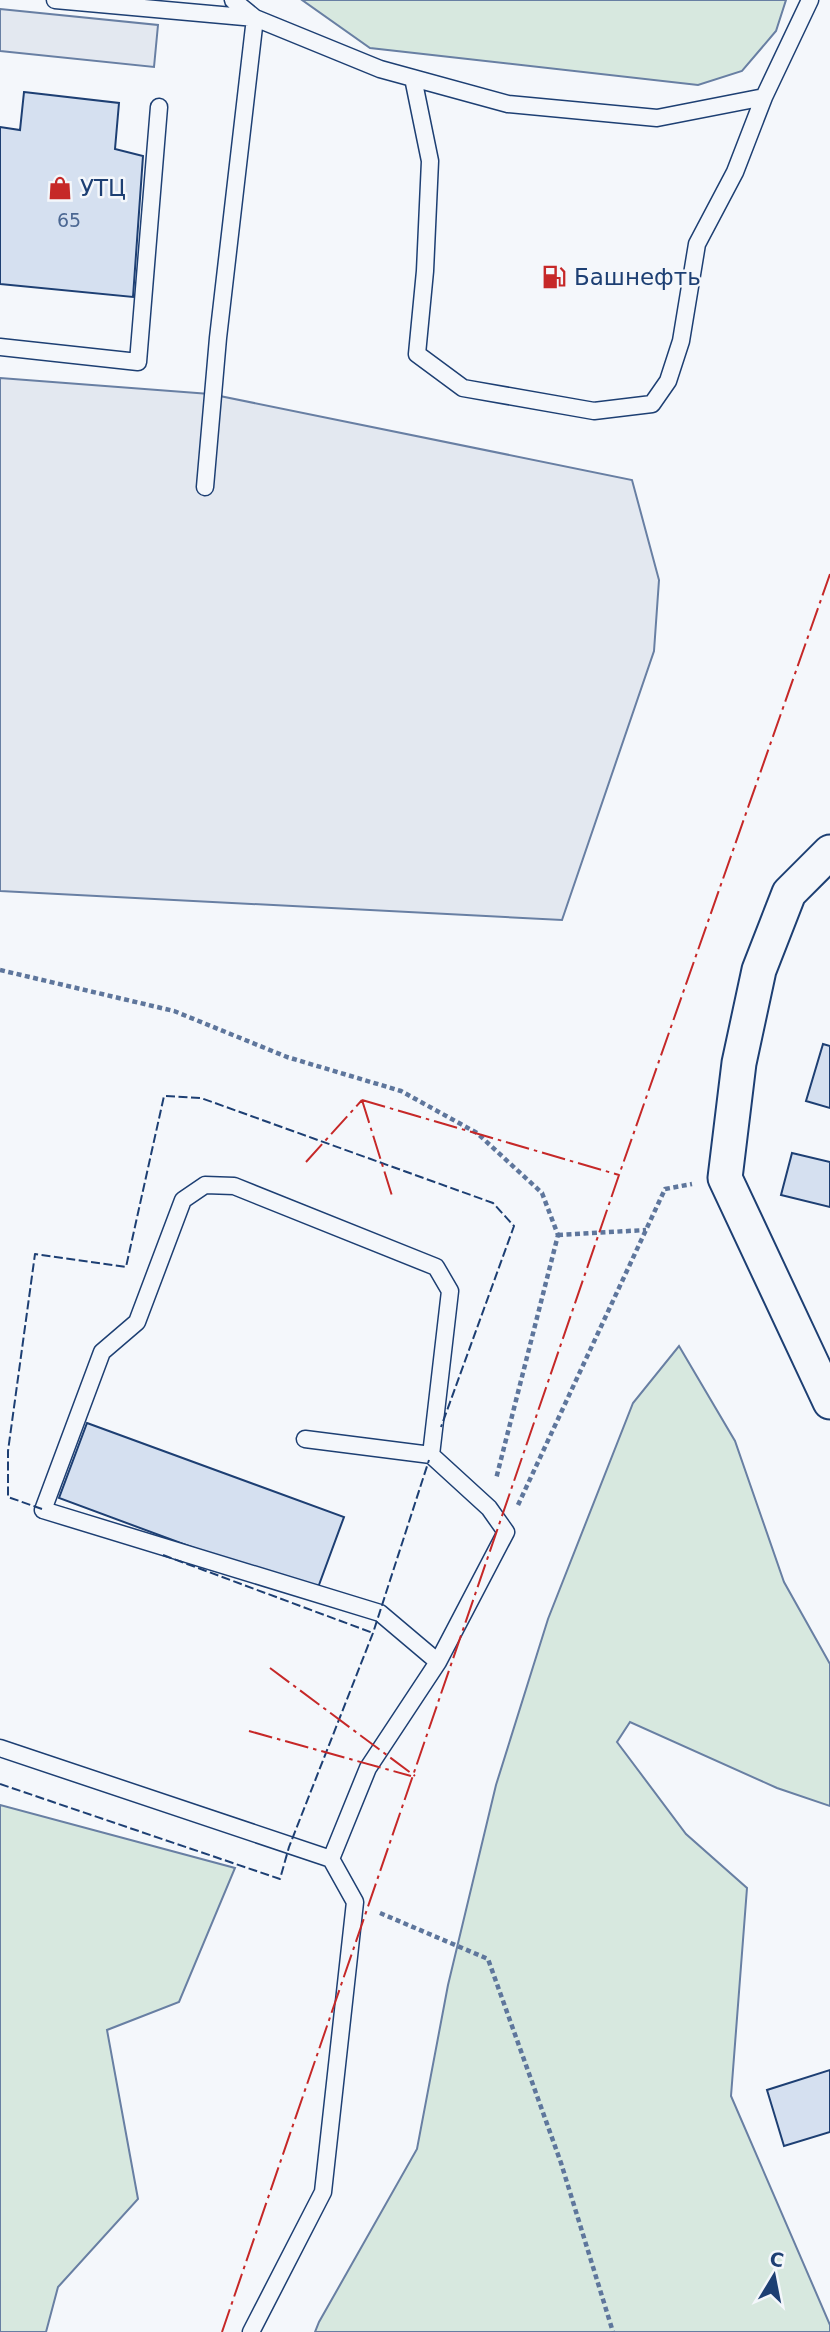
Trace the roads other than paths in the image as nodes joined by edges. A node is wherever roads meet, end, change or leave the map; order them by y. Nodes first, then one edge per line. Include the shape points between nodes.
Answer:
1 (55, 0) edge
2 (233, 0) edge
3 (810, 0) edge
4 (255, 18) junction
5 (413, 78) junction
6 (764, 97) junction
7 (159, 107) dead end
8 (0, 347) edge
9 (205, 487) dead end
10 (830, 852) edge
11 (830, 1402) edge
12 (305, 1439) dead end
13 (431, 1455) junction
14 (438, 1662) junction
15 (0, 1748) edge
16 (331, 1859) junction
17 (251, 2332) edge

1 - 4 lane
2 - 4 lane
3 - 6 lane
4 - 5 lane
4 - 9 lane
5 - 6 lane via 508,104 657,118
5 - 6 lane via 430,161 417,354 463,388 594,411 652,404 668,381 681,341 697,244 735,172
7 - 8 lane via 138,362
10 - 11 street via 789,893 759,970 739,1063 725,1178
12 - 13 lane
13 - 14 lane via 489,1508 506,1532
13 - 14 lane via 450,1291 436,1267 234,1186 205,1185 183,1200 137,1322 102,1352 43,1510 380,1613
14 - 16 lane via 368,1768
15 - 16 lane
16 - 17 lane via 355,1902 323,2192

